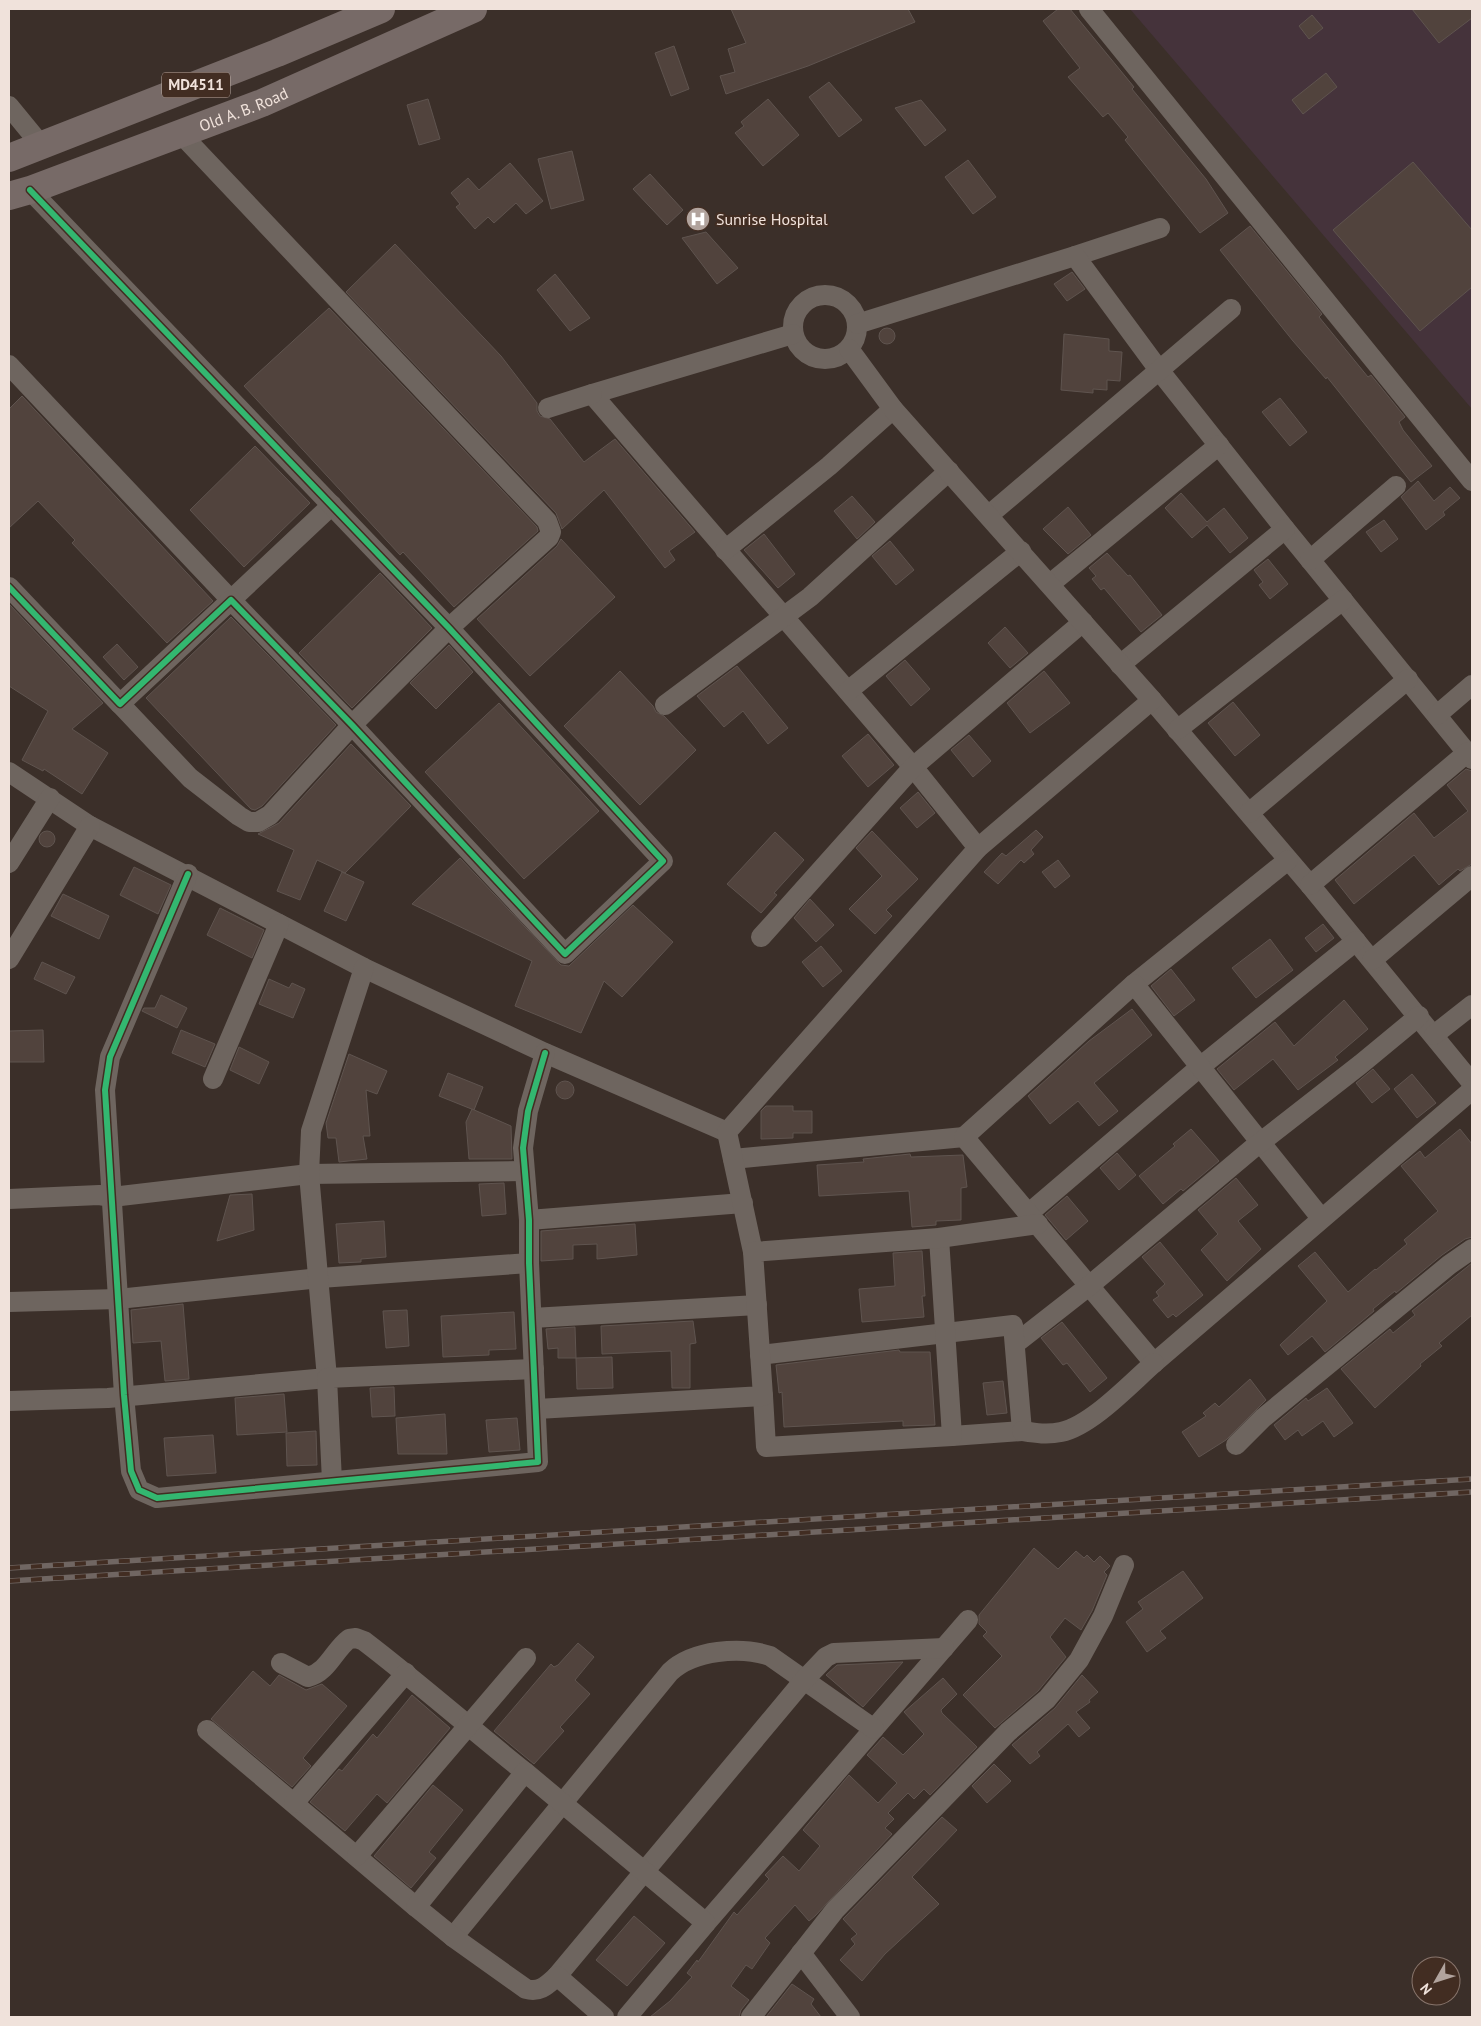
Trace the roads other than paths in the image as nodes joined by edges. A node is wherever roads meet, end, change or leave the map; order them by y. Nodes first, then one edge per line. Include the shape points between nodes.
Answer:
1 (381, 9) edge
2 (473, 9) edge
3 (1089, 9) edge
4 (277, 53) junction
5 (288, 91) junction
6 (9, 106) edge
7 (182, 134) junction
8 (41, 146) junction
9 (9, 158) edge
10 (20, 193) edge
11 (1160, 228) dead end
12 (1075, 256) junction
13 (1231, 309) dead end
14 (857, 324) junction
15 (793, 334) junction
16 (849, 350) junction
17 (9, 365) edge
18 (1159, 370) junction
19 (592, 394) junction
20 (548, 408) dead end
21 (893, 409) junction
22 (1218, 445) junction
23 (949, 471) junction
24 (1472, 481) edge
25 (1396, 486) dead end
26 (332, 505) junction
27 (989, 515) junction
28 (1285, 530) junction
29 (725, 550) junction
30 (1021, 551) junction
31 (1310, 560) junction
32 (1050, 584) junction
33 (9, 587) edge
34 (232, 600) junction
35 (1343, 600) junction
36 (785, 617) junction
37 (1082, 622) junction
38 (449, 628) junction
39 (1120, 665) junction
40 (1408, 679) junction
41 (1472, 685) edge
42 (848, 691) junction
43 (1152, 700) junction
44 (120, 704) junction
45 (665, 705) dead end
46 (1437, 715) junction
47 (352, 725) junction
48 (1177, 730) junction
49 (1470, 756) edge
50 (912, 767) junction
51 (9, 772) edge
52 (50, 798) junction
53 (1249, 814) junction
54 (90, 826) junction
55 (978, 848) junction
56 (1288, 860) junction
57 (9, 863) edge
58 (188, 874) junction
59 (1472, 876) edge
60 (1310, 884) junction
61 (278, 924) junction
62 (761, 937) dead end
63 (1356, 941) junction
64 (9, 959) edge
65 (1372, 960) junction
66 (364, 968) junction
67 (1134, 984) junction
68 (1472, 1005) edge
69 (1418, 1016) junction
70 (1434, 1035) junction
71 (545, 1053) junction
72 (1200, 1067) junction
73 (213, 1079) dead end
74 (1472, 1083) edge
75 (1472, 1090) edge
76 (727, 1132) junction
77 (964, 1137) junction
78 (1262, 1143) junction
79 (733, 1159) junction
80 (524, 1171) junction
81 (309, 1174) junction
82 (112, 1197) junction
83 (9, 1199) edge
84 (744, 1204) junction
85 (1322, 1218) junction
86 (1033, 1219) junction
87 (529, 1220) junction
88 (939, 1238) junction
89 (1472, 1249) edge
90 (753, 1252) junction
91 (528, 1263) junction
92 (320, 1278) junction
93 (1089, 1286) junction
94 (118, 1299) junction
95 (9, 1302) edge
96 (757, 1305) junction
97 (532, 1318) junction
98 (945, 1332) junction
99 (1015, 1344) junction
100 (760, 1355) junction
101 (1154, 1364) junction
102 (534, 1368) junction
103 (327, 1378) junction
104 (124, 1395) junction
105 (763, 1396) junction
106 (9, 1401) edge
107 (537, 1409) junction
108 (1022, 1430) junction
109 (952, 1436) junction
110 (1236, 1445) dead end
111 (332, 1481) junction
112 (1124, 1565) dead end
113 (968, 1620) dead end
114 (944, 1648) junction
115 (526, 1658) dead end
116 (281, 1663) dead end
117 (406, 1673) junction
118 (804, 1679) junction
119 (467, 1726) junction
120 (874, 1729) junction
121 (207, 1730) dead end
122 (525, 1772) junction
123 (294, 1803) junction
124 (562, 1803) junction
125 (357, 1856) junction
126 (645, 1872) junction
127 (416, 1907) junction
128 (706, 1923) junction
129 (453, 1937) junction
130 (801, 1953) junction
131 (557, 1976) junction
132 (604, 2017) edge
133 (627, 2017) edge
134 (751, 2017) edge
135 (850, 2017) edge

1 - 4 main road, MD4511
2 - 5 main road, Old A. B. Road / MD4511
3 - 24 street
4 - 5 main road
4 - 8 main road, MD4511
5 - 7 main road, Old A. B. Road / MD4511
6 - 8 street
7 - 10 main road, Old A. B. Road / MD4511
7 - 38 street via 550,526 549,537
8 - 9 main road, MD4511
10 - 26 street
11 - 12 street
12 - 14 street
12 - 18 street
13 - 18 street
14 - 15 street via 844,301 817,296 800,307 794,318
14 - 16 street via 857,333
15 - 16 street via 801,349 815,358 834,359
15 - 19 street
16 - 21 street
17 - 34 street
18 - 22 street
18 - 27 street
19 - 20 street
19 - 29 street
21 - 23 street
21 - 29 street via 829,466
22 - 28 street
22 - 32 street
23 - 27 street
23 - 36 street
25 - 31 street
26 - 34 street
26 - 38 street
27 - 30 street
28 - 31 street
28 - 39 street
29 - 36 street
30 - 32 street
30 - 42 street
31 - 35 street
32 - 37 street
33 - 44 street
34 - 44 street
34 - 47 street
35 - 40 street
35 - 48 street
36 - 42 street
36 - 45 street
37 - 39 street
37 - 50 street
38 - 47 street
38 - 47 street via 663,862 565,954
39 - 43 street
40 - 46 street
40 - 53 street
41 - 46 street
42 - 50 street
43 - 48 street
43 - 55 street
44 - 47 street via 190,778 249,822 258,822 270,815
46 - 49 street
48 - 53 street
49 - 60 street
50 - 55 street
50 - 62 street
51 - 52 street
52 - 54 street
52 - 57 street
53 - 56 street
54 - 58 street
54 - 64 street
55 - 76 street
56 - 60 street
56 - 67 street
58 - 61 street
58 - 82 street via 110,1057 105,1090
59 - 65 street
60 - 63 street
61 - 66 street
61 - 73 street
63 - 65 street
63 - 72 street
65 - 69 street
66 - 71 street
66 - 81 street via 311,1131
67 - 72 street
67 - 77 street
68 - 70 street
69 - 70 street
69 - 78 street
70 - 74 street
71 - 76 street
71 - 80 street via 528,1110 523,1148
72 - 78 street
72 - 86 street
75 - 85 street
76 - 79 street
77 - 79 street
77 - 86 street
78 - 85 street
78 - 93 street via 1252,1148
79 - 84 street
80 - 81 street
80 - 87 street
81 - 82 street
81 - 92 street
82 - 83 street
82 - 94 street
84 - 87 street
84 - 90 street
85 - 101 street
86 - 88 street
86 - 93 street
87 - 91 street
88 - 90 street
88 - 98 street
89 - 110 street via 1263,1418
90 - 96 street
91 - 92 street
91 - 97 street
92 - 94 street
92 - 103 street
93 - 99 street
93 - 101 street
94 - 95 street
94 - 104 street
96 - 97 street
96 - 100 street
97 - 102 street
98 - 99 street via 1013,1325
98 - 100 street
98 - 109 street
99 - 108 street
100 - 105 street
101 - 108 street via 1080,1424 1062,1432 1041,1434
102 - 103 street
102 - 107 street
103 - 104 street
103 - 111 street
104 - 106 street
104 - 111 street via 131,1471 139,1490 157,1498
105 - 107 street
105 - 109 street via 766,1447
107 - 111 street via 538,1462
108 - 109 street
112 - 130 street via 1103,1616 1079,1660 1047,1698 1008,1732 835,1910
113 - 114 street
114 - 118 street via 834,1653
114 - 120 street
115 - 119 street
116 - 117 street via 308,1677 315,1675 345,1642 356,1638
117 - 119 street
117 - 123 street
118 - 120 street
118 - 124 street via 770,1656 756,1652 741,1650 680,1662
118 - 126 street
119 - 122 street
119 - 125 street
120 - 128 street
121 - 123 street
122 - 124 street
122 - 127 street
123 - 125 street
124 - 126 street
124 - 129 street
125 - 127 street
126 - 128 street
126 - 131 street
127 - 129 street
128 - 133 street
129 - 131 street via 526,1989 544,1988
130 - 134 street
130 - 135 street
131 - 132 street

